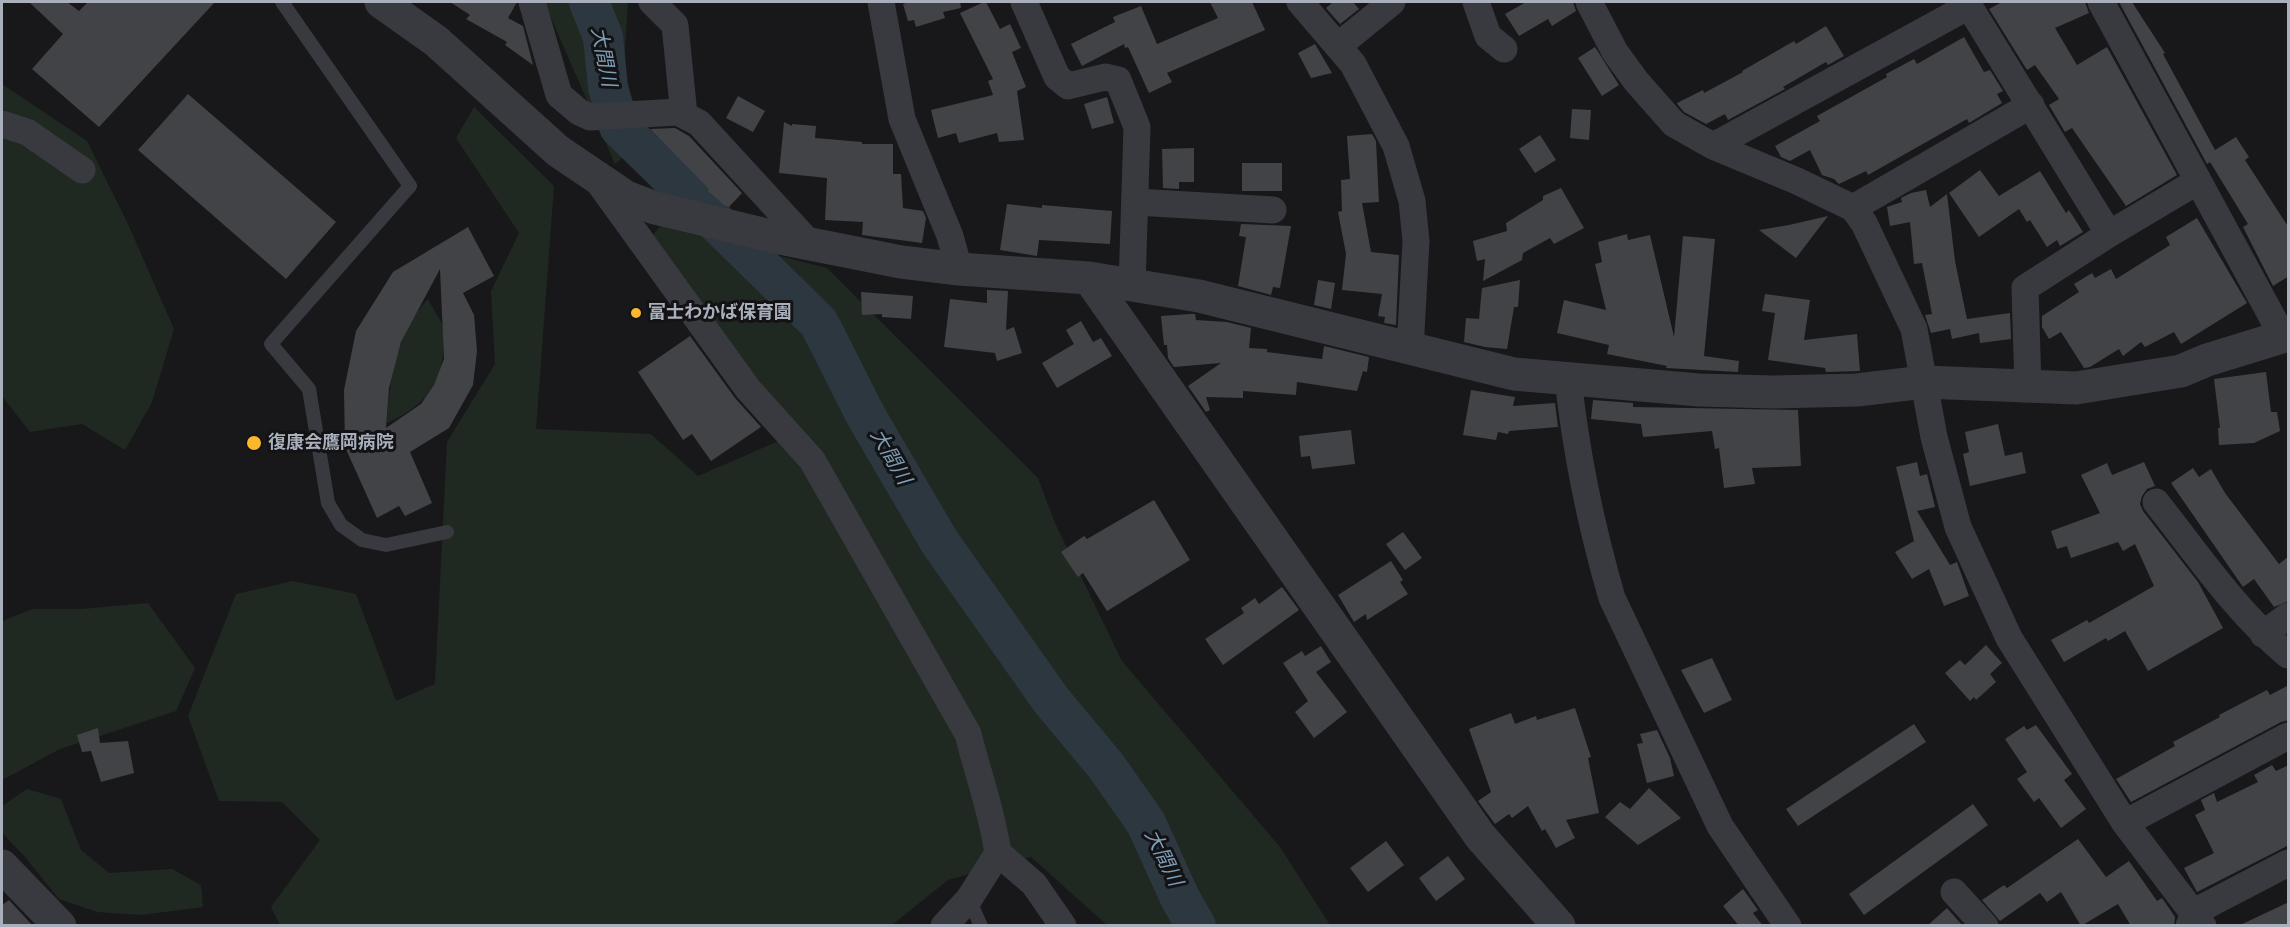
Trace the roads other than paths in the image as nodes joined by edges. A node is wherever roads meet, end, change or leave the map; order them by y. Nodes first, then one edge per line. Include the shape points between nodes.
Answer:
1 (282, 2) edge
2 (381, 2) edge
3 (532, 2) edge
4 (653, 2) edge
5 (881, 2) edge
6 (1024, 2) edge
7 (1300, 2) edge
8 (1392, 2) edge
9 (1476, 2) edge
10 (1589, 2) edge
11 (2101, 2) edge
12 (1338, 45) junction
13 (1504, 49) dead end
14 (2031, 105) junction
15 (684, 115) junction
16 (2, 124) edge
17 (1713, 146) junction
18 (82, 170) dead end
19 (596, 178) junction
20 (2198, 181) junction
21 (1136, 202) junction
22 (1853, 208) junction
23 (1273, 210) dead end
24 (2109, 234) junction
25 (810, 244) junction
26 (959, 269) junction
27 (1089, 278) junction
28 (1132, 286) junction
29 (2286, 336) edge
30 (1410, 350) junction
31 (1568, 378) junction
32 (1924, 382) junction
33 (2028, 387) junction
34 (2156, 502) dead end
35 (447, 532) dead end
36 (2289, 616) edge
37 (2263, 634) junction
38 (2289, 655) edge
39 (2289, 736) edge
40 (2126, 823) junction
41 (998, 853) junction
42 (2289, 863) edge
43 (2, 866) edge
44 (1954, 892) dead end
45 (969, 899) junction
46 (2195, 921) edge
47 (60, 926) edge
48 (944, 926) edge
49 (981, 926) edge
50 (1062, 926) edge
51 (1558, 926) edge
52 (1788, 926) edge
53 (1985, 926) edge

1 - 35 lane via 410,186 271,344 309,389 328,503 341,525 362,540 386,545
2 - 19 street via 436,41 558,152
3 - 15 street via 559,95 579,112 590,117 678,112
4 - 15 street via 675,25
5 - 26 street via 902,119 950,236
6 - 21 street via 1057,77 1068,86 1105,77 1118,80 1137,127
7 - 12 street
8 - 12 street
9 - 13 street via 1488,36
10 - 17 street via 1636,81 1674,124
11 - 20 street
12 - 30 street via 1353,64 1396,146 1412,201 1416,241
14 - 17 street via 1969,6
14 - 22 street
14 - 24 street
15 - 25 street via 699,123
16 - 18 street via 27,132
17 - 22 street
19 - 25 street via 626,197 655,208
19 - 41 street via 748,389 812,460 968,734
20 - 24 street
20 - 29 street
21 - 23 street
21 - 28 street
22 - 32 street via 1864,223 1914,329
24 - 33 street via 2025,288
25 - 26 street
26 - 27 street
27 - 28 street
27 - 51 street via 1480,836
28 - 30 street via 1199,296
29 - 33 street via 2181,371 2076,388
30 - 31 street via 1514,374
31 - 32 street via 1699,390 1773,392 1857,390
31 - 52 street via 1579,463 1612,598 1720,826
32 - 33 street
32 - 40 street via 1958,527 2009,638
34 - 37 street
36 - 37 street
37 - 38 street
39 - 40 street
40 - 46 street
41 - 45 street
41 - 50 street via 1034,884
42 - 46 street
43 - 47 street
44 - 53 street
45 - 48 street
45 - 49 lane

